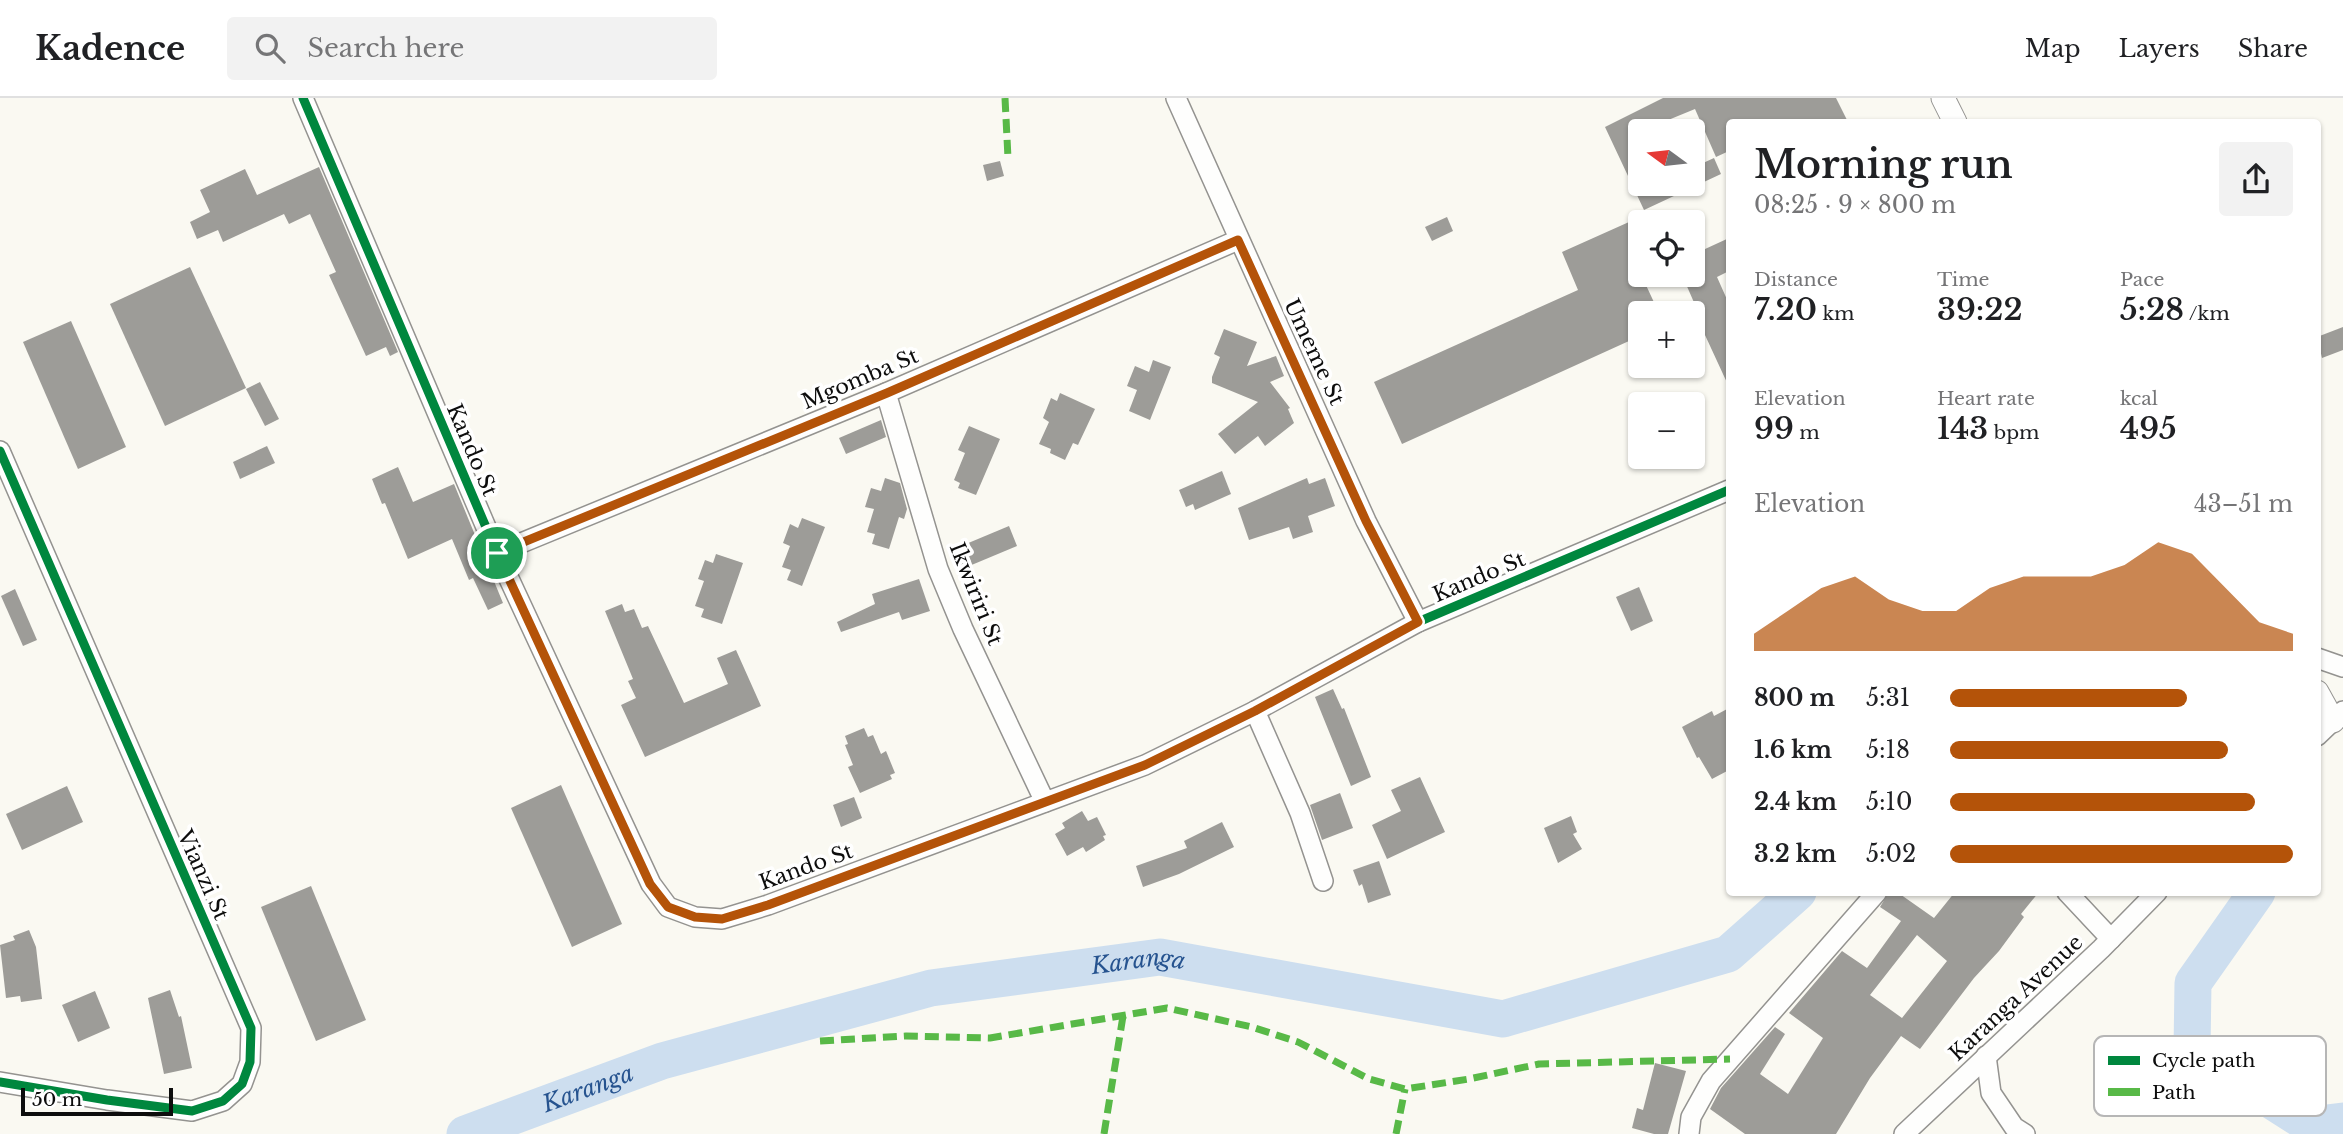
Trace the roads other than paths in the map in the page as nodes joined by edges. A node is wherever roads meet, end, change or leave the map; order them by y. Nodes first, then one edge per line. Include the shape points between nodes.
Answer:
1 (303, 98) edge
2 (1176, 98) edge
3 (1943, 98) edge
4 (1954, 119) edge
5 (1238, 240) junction
6 (887, 393) junction
7 (0, 451) edge
8 (1726, 491) edge
9 (497, 553) junction
10 (1418, 622) junction
11 (2321, 660) edge
12 (2343, 667) edge
13 (2321, 701) edge
14 (1255, 711) junction
15 (2331, 723) edge
16 (1045, 802) junction
17 (1323, 881) dead end
18 (1873, 896) edge
19 (2071, 896) edge
20 (2153, 896) edge
21 (2111, 939) junction
22 (1986, 1056) junction
23 (0, 1082) edge
24 (1689, 1134) edge
25 (1904, 1134) edge
26 (2025, 1134) edge

1 - 9 street, Kando St
2 - 5 street, Umeme St
3 - 4 street
5 - 6 street, Mgomba St
5 - 10 street, Umeme St via 1366,521
6 - 9 street, Mgomba St
6 - 16 street, Ikwiriri St via 939,569
7 - 23 street, Vianzi St via 251,1028 250,1062 242,1084 223,1101 192,1111
8 - 10 street, Kando St
9 - 16 street, Kando St via 650,884 668,907 695,917 722,919
10 - 14 street, Kando St
11 - 12 street
13 - 15 street
14 - 16 street, Kando St via 1145,765
14 - 17 street via 1300,813
18 - 24 street via 1711,1081 1690,1117
19 - 21 street
20 - 21 street, Karanga Avenue
21 - 22 street, Karanga Avenue
22 - 25 street, Karanga Avenue
22 - 26 street via 1991,1093 2014,1127

